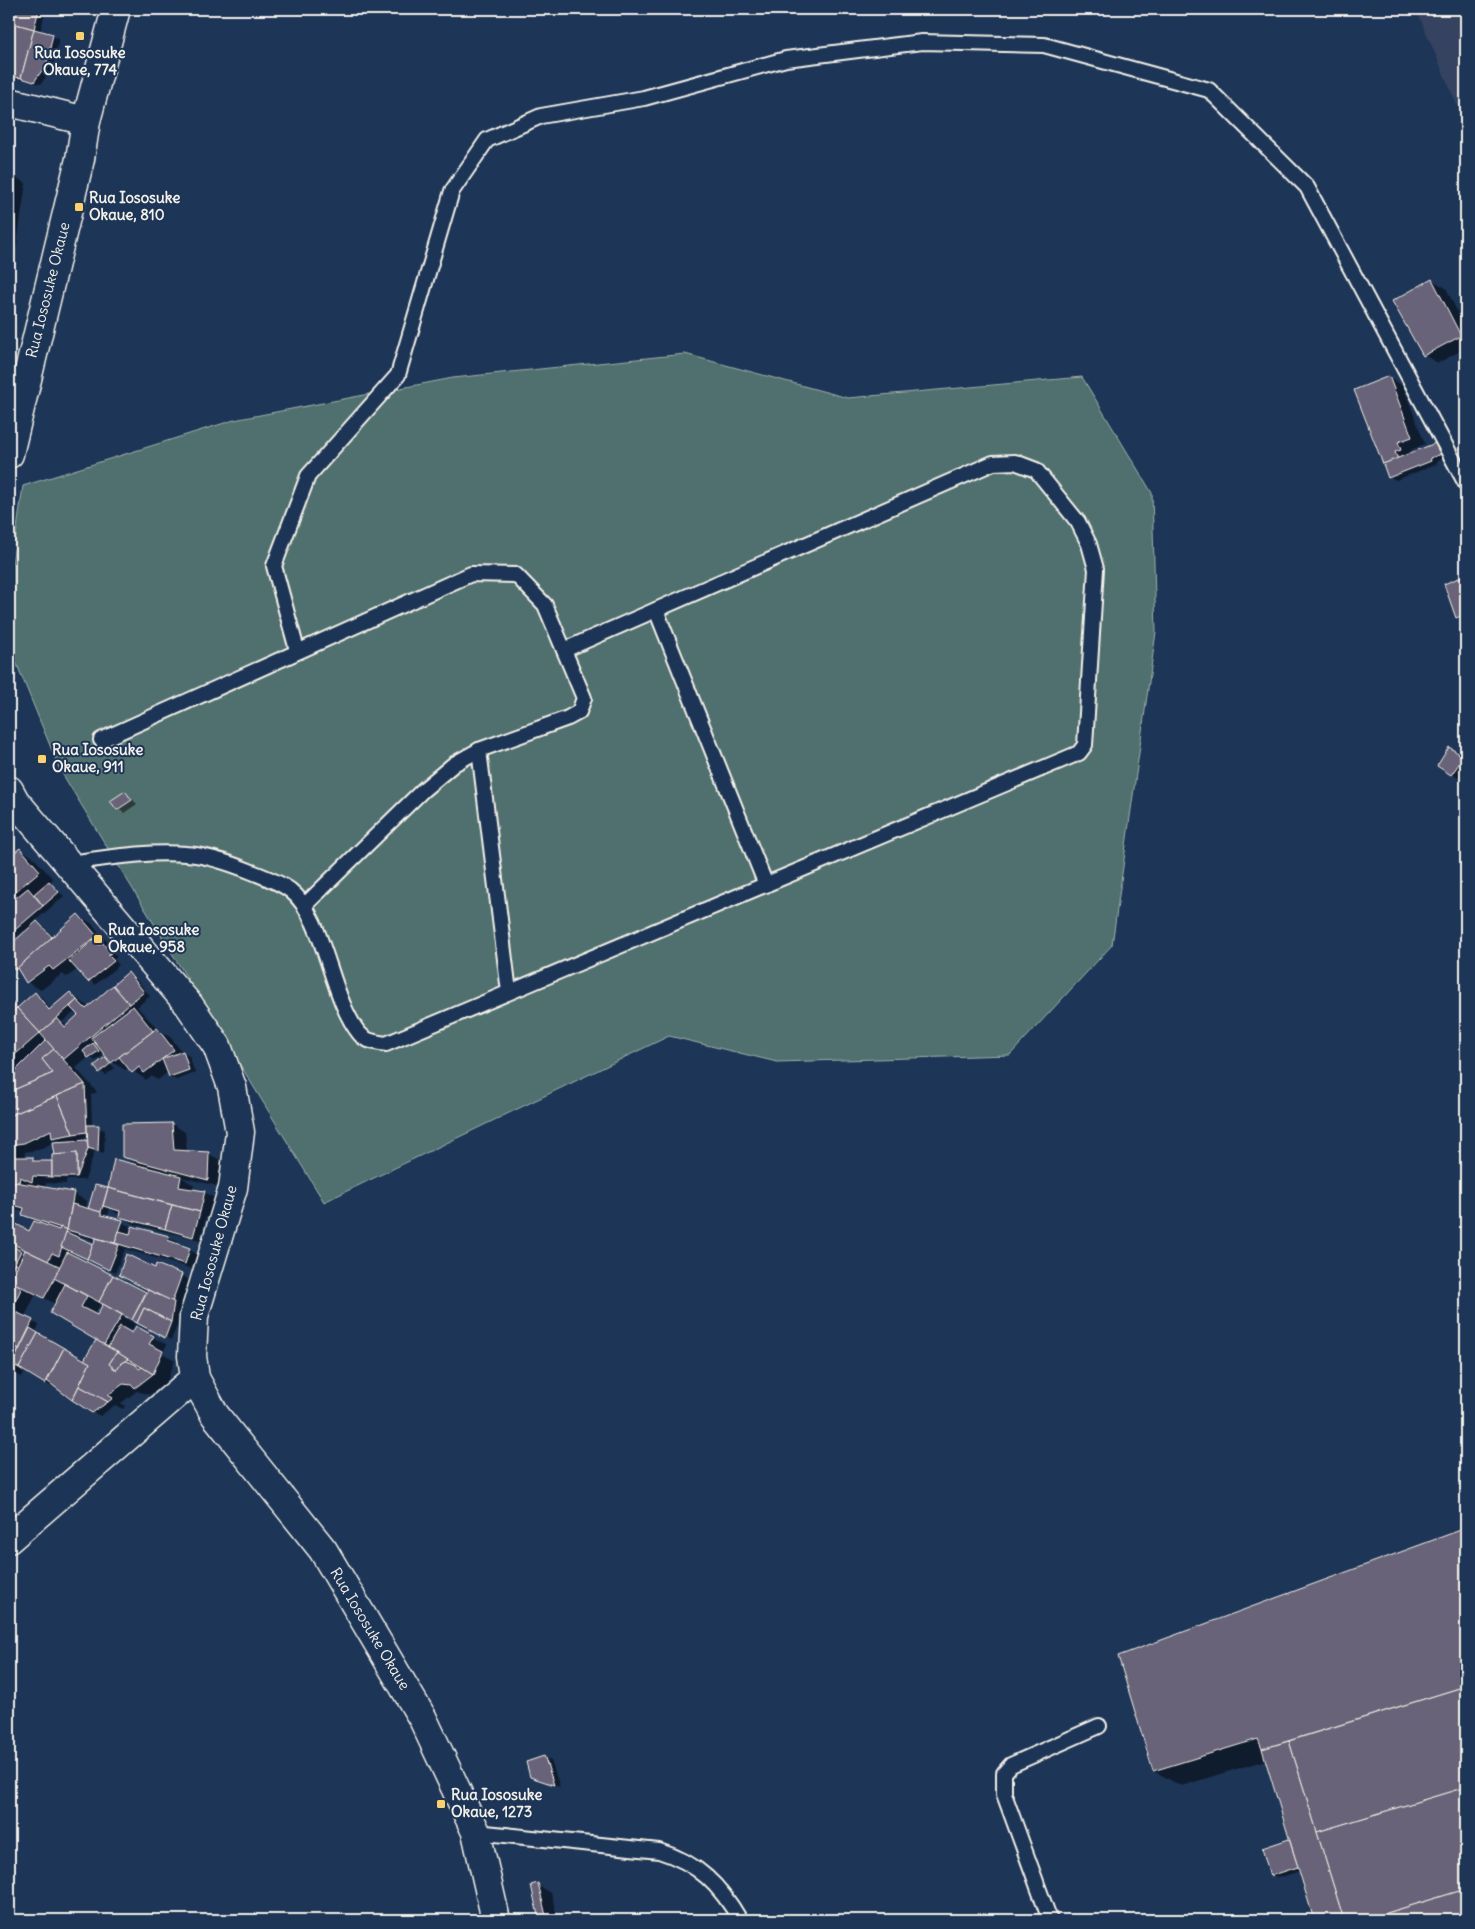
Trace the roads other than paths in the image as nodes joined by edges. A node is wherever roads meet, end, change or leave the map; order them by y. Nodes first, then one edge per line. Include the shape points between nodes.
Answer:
1 (116, 9) edge
2 (9, 102) edge
3 (86, 121) junction
4 (9, 454) edge
5 (1466, 484) edge
6 (656, 610) junction
7 (297, 650) junction
8 (564, 650) junction
9 (101, 740) dead end
10 (479, 750) junction
11 (9, 790) edge
12 (68, 863) junction
13 (766, 885) junction
14 (305, 905) junction
15 (510, 992) junction
16 (195, 1378) junction
17 (9, 1540) edge
18 (1099, 1726) dead end
19 (476, 1832) junction
20 (496, 1920) edge
21 (740, 1920) edge
22 (1050, 1920) edge

1 - 3 street, Rua Iososuke Okaue
2 - 3 street
3 - 4 street, Rua Iososuke Okaue via 80,159
5 - 7 lane via 1307,187 1209,90 1044,45 922,42 786,59 644,98 541,116 487,140 452,191 398,375 308,476 274,566
6 - 8 lane
6 - 13 lane
6 - 13 lane via 993,463 1015,462 1036,470 1078,522 1088,544 1096,569 1085,745 1079,753
7 - 8 lane via 471,574 516,575 545,605
7 - 9 lane
8 - 10 lane via 584,698 579,712
10 - 14 lane via 454,764 423,790
10 - 15 lane
11 - 12 street, Rua Iososuke Okaue
12 - 14 lane via 127,856 187,854 232,864 266,878 289,890
12 - 16 street, Rua Iososuke Okaue via 190,1005 217,1046 232,1087 239,1142 232,1188 194,1316 192,1356
13 - 15 lane
14 - 15 lane via 349,1016 359,1034 370,1042 386,1044
16 - 17 street
16 - 19 street, Rua Iososuke Okaue via 216,1415 323,1550 423,1719
18 - 22 lane via 1011,1765 1004,1773 1004,1794
19 - 20 street, Rua Iososuke Okaue
19 - 21 lane via 659,1851 682,1858 727,1896

